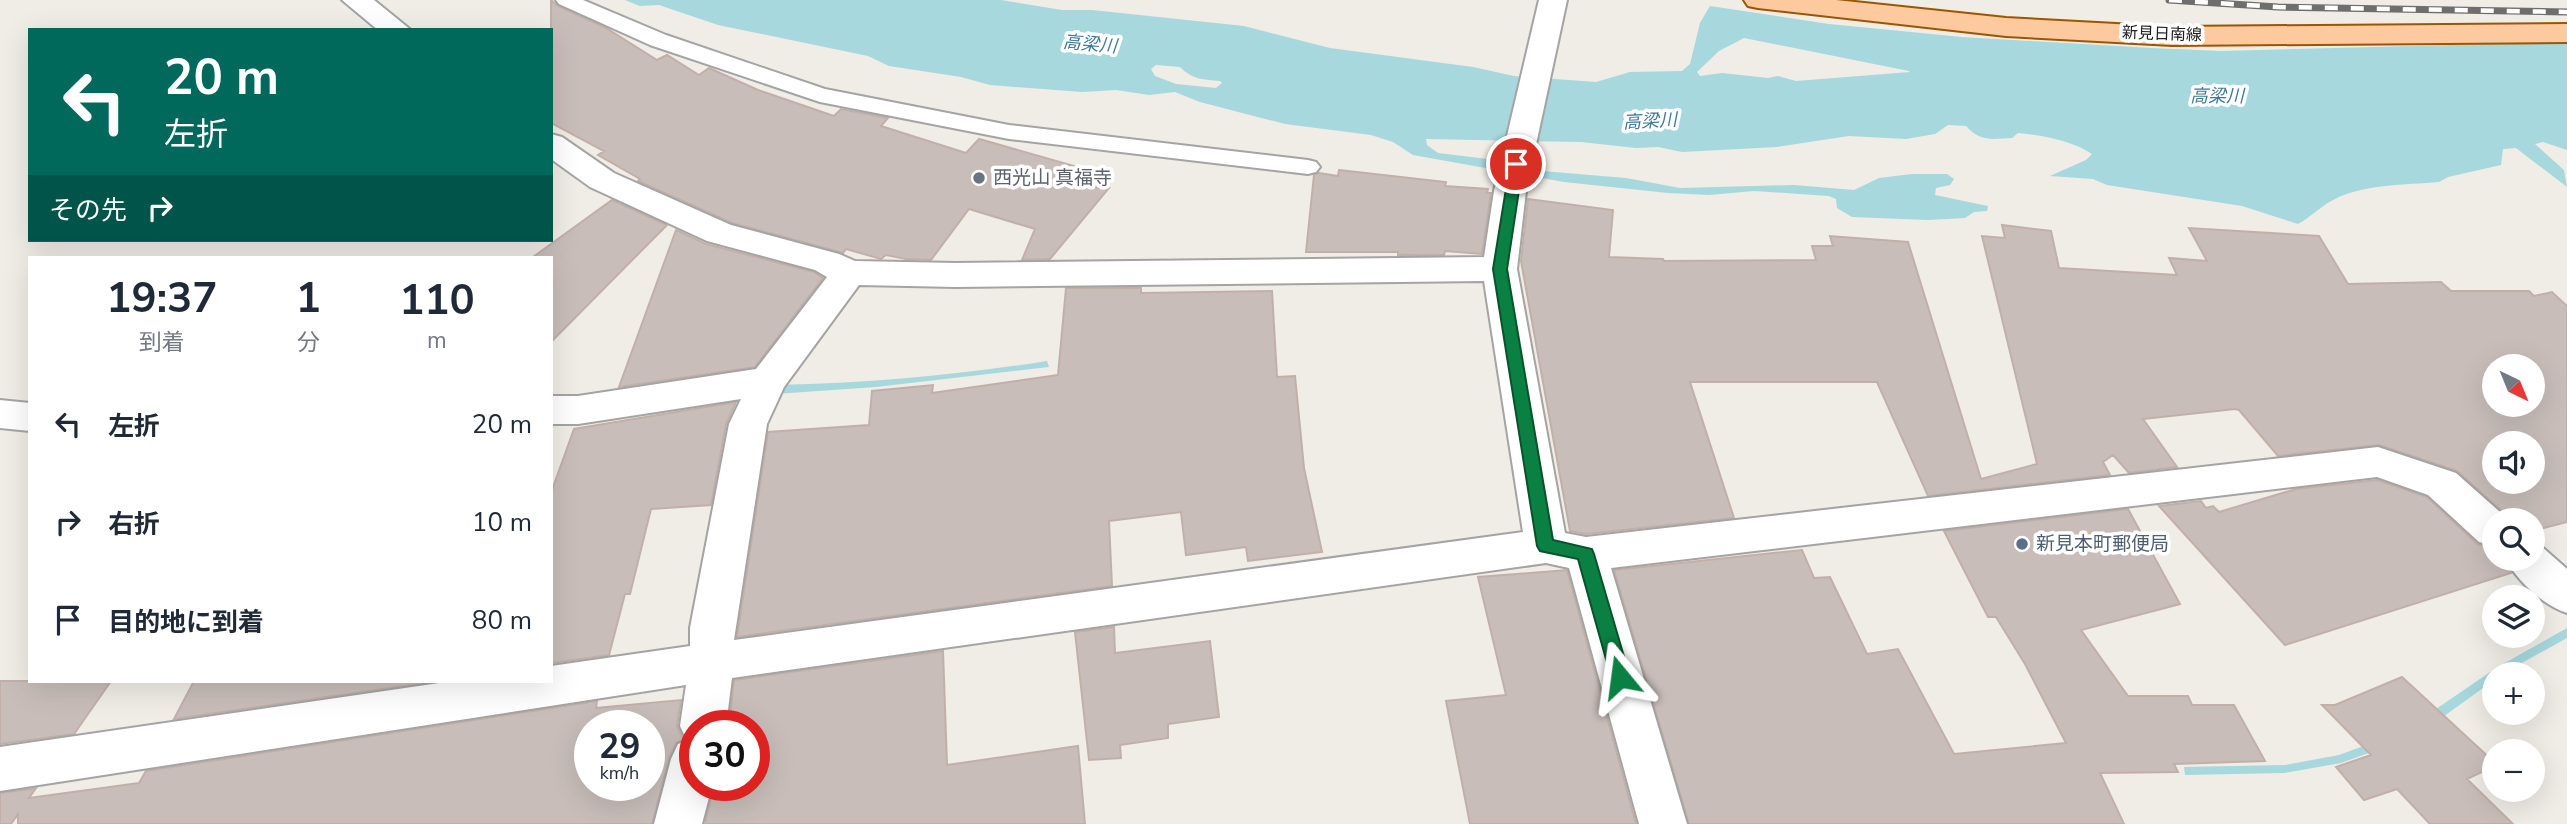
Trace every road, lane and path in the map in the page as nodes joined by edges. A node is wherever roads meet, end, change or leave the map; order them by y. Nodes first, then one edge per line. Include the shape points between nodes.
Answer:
1 (356, 0) edge
2 (566, 0) edge
3 (1758, 0) edge
4 (1553, 3) edge
5 (394, 28) edge
6 (2567, 33) edge
7 (553, 145) edge
8 (1308, 167) dead end
9 (1500, 269) junction
10 (849, 273) junction
11 (768, 381) junction
12 (553, 410) edge
13 (0, 414) edge
14 (28, 417) edge
15 (2482, 519) edge
16 (1566, 550) junction
17 (2540, 571) edge
18 (2567, 595) edge
19 (712, 663) junction
20 (705, 710) edge
21 (0, 769) edge
22 (684, 801) edge
23 (678, 824) edge
24 (1663, 824) edge

1 - 5 street
2 - 8 lane via 657,40 820,95 1009,132
3 - 6 main road, 新見日南線 via 2006,27 2172,36
4 - 9 street via 1510,191
7 - 10 street via 602,180 719,233 827,262
9 - 10 street
9 - 16 street
10 - 11 street
11 - 12 street
11 - 19 street via 748,424 735,484 712,628
13 - 14 street
15 - 16 street via 2442,484 2378,461
16 - 19 street
16 - 24 street
17 - 18 street
19 - 20 street
19 - 21 street
22 - 23 street

